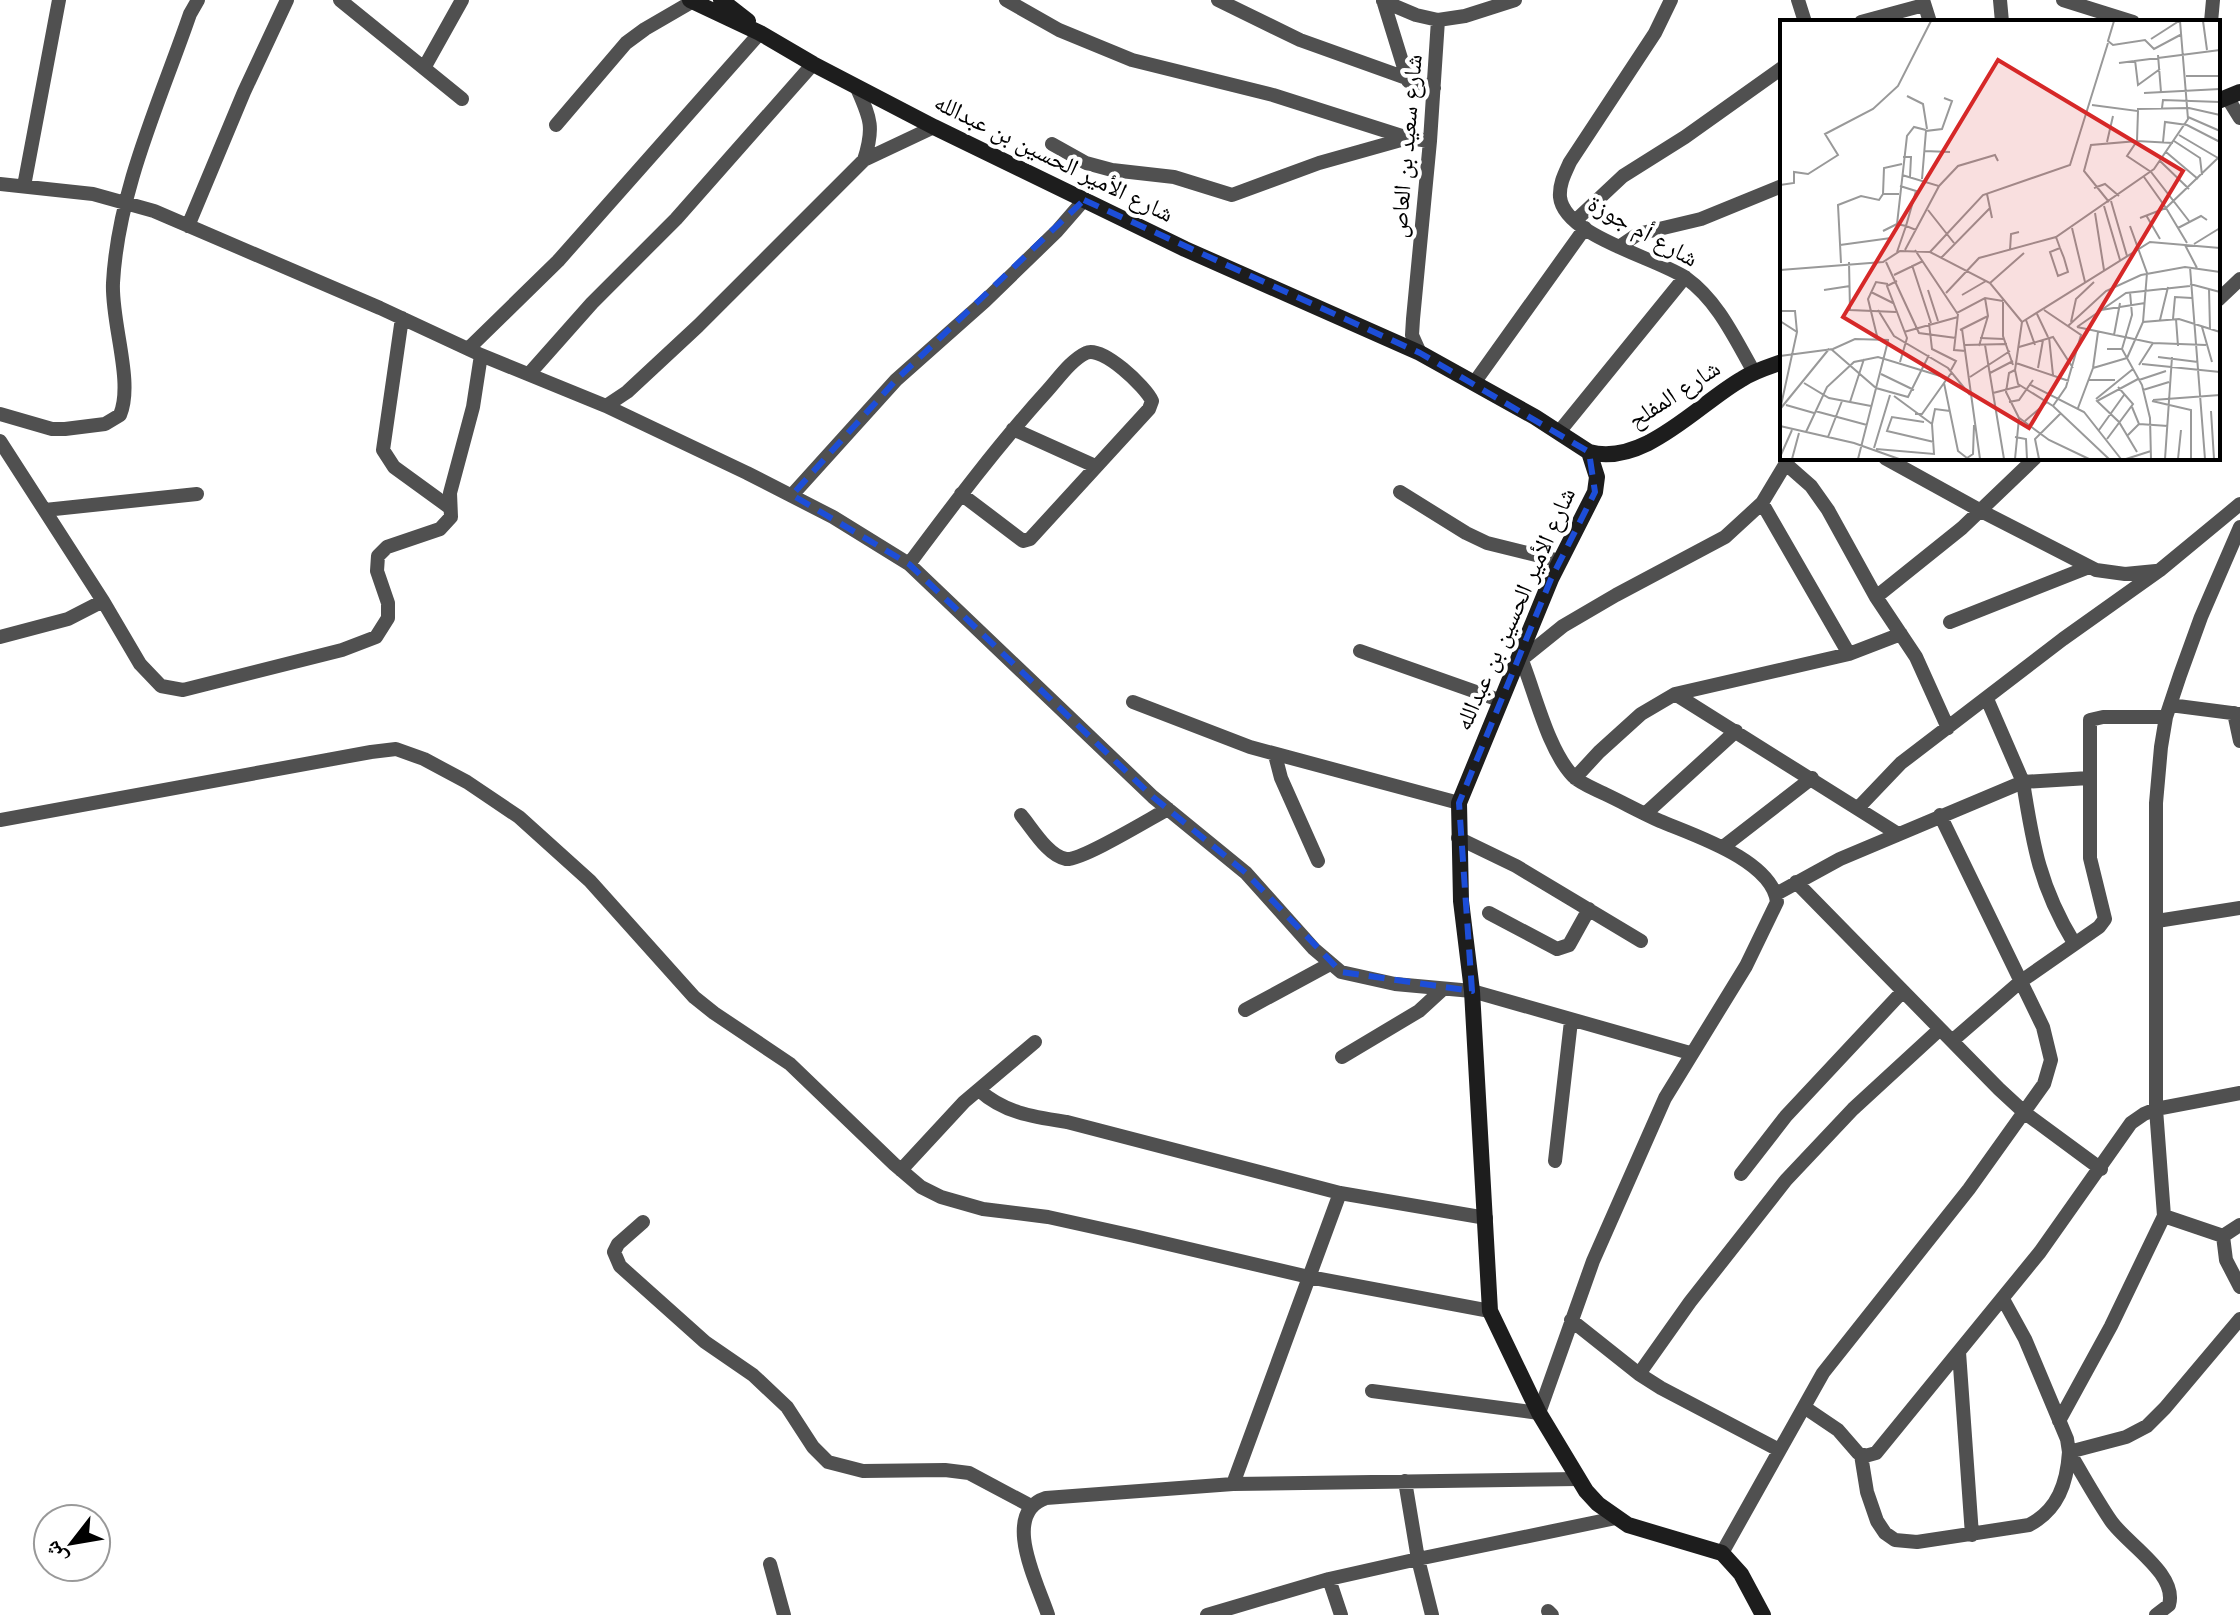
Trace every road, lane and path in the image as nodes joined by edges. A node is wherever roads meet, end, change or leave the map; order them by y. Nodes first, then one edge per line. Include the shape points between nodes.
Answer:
1 (59, 0) edge
2 (198, 0) edge
3 (287, 0) edge
4 (340, 0) edge
5 (462, 0) edge
6 (721, 0) edge
7 (1006, 0) edge
8 (1218, 0) edge
9 (1383, 0) edge
10 (1515, 0) edge
11 (1671, 0) edge
12 (1798, 0) edge
13 (2000, 0) edge
14 (2063, 0) edge
15 (2213, 0) edge
16 (693, 1) edge
17 (1924, 2) edge
18 (1438, 20) junction
19 (1804, 20) edge
20 (1867, 20) edge
21 (2002, 20) edge
22 (2127, 20) edge
23 (2211, 20) edge
24 (760, 33) junction
25 (813, 64) junction
26 (424, 68) junction
27 (1780, 69) edge
28 (1408, 81) junction
29 (856, 86) junction
30 (1434, 88) junction
31 (2228, 96) edge
32 (462, 99) dead end
33 (2240, 118) edge
34 (556, 125) dead end
35 (934, 127) junction
36 (1408, 138) junction
37 (1430, 141) junction
38 (1052, 144) dead end
39 (864, 160) junction
40 (0, 184) edge
41 (24, 186) junction
42 (1780, 187) edge
43 (1084, 200) junction
44 (124, 201) junction
45 (1580, 225) junction
46 (188, 226) junction
47 (1619, 247) junction
48 (1685, 277) junction
49 (2240, 279) edge
50 (2220, 298) edge
51 (402, 318) junction
52 (475, 351) junction
53 (1420, 353) junction
54 (1780, 363) edge
55 (1754, 372) junction
56 (529, 374) junction
57 (1474, 383) junction
58 (606, 406) junction
59 (0, 414) edge
60 (1013, 429) junction
61 (1559, 432) junction
62 (0, 441) edge
63 (1589, 452) junction
64 (1889, 460) edge
65 (2032, 460) edge
66 (1788, 461) edge
67 (1095, 466) junction
68 (1400, 492) dead end
69 (197, 494) dead end
70 (961, 494) junction
71 (792, 495) junction
72 (1762, 503) junction
73 (2240, 504) edge
74 (449, 507) junction
75 (45, 510) junction
76 (1981, 511) junction
77 (2240, 527) edge
78 (1560, 561) junction
79 (909, 564) junction
80 (2089, 567) junction
81 (2160, 570) junction
82 (1876, 597) junction
83 (103, 601) junction
84 (1950, 622) dead end
85 (1901, 634) junction
86 (0, 637) edge
87 (1360, 651) dead end
88 (1849, 654) junction
89 (1520, 656) junction
90 (1675, 694) junction
91 (1987, 699) junction
92 (1499, 700) junction
93 (1133, 702) dead end
94 (2168, 711) junction
95 (2237, 713) edge
96 (1948, 728) junction
97 (1736, 731) junction
98 (2240, 741) edge
99 (1275, 755) junction
100 (1575, 778) junction
101 (1812, 778) junction
102 (2089, 778) junction
103 (2023, 782) junction
104 (1459, 803) junction
105 (1858, 808) junction
106 (1168, 809) junction
107 (1645, 814) junction
108 (1021, 815) dead end
109 (1940, 815) junction
110 (0, 820) edge
111 (1898, 834) junction
112 (1458, 838) junction
113 (1723, 847) junction
114 (1318, 861) dead end
115 (1796, 882) junction
116 (1776, 894) junction
117 (2240, 908) edge
118 (1589, 909) junction
119 (1489, 913) dead end
120 (2157, 921) junction
121 (1641, 941) dead end
122 (2074, 943) junction
123 (1330, 964) junction
124 (2020, 982) junction
125 (1443, 989) junction
126 (1472, 991) junction
127 (1903, 991) junction
128 (1245, 1010) dead end
129 (1571, 1021) junction
130 (1940, 1029) junction
131 (1952, 1041) junction
132 (1035, 1042) dead end
133 (1690, 1053) junction
134 (1342, 1057) dead end
135 (979, 1090) junction
136 (2240, 1093) edge
137 (2156, 1109) junction
138 (2025, 1113) junction
139 (1555, 1161) dead end
140 (2101, 1169) junction
141 (901, 1170) junction
142 (1741, 1174) dead end
143 (1340, 1193) junction
144 (2164, 1216) junction
145 (1486, 1218) junction
146 (643, 1222) dead end
147 (2240, 1225) edge
148 (2223, 1236) junction
149 (1309, 1277) junction
150 (2240, 1287) edge
151 (2003, 1299) junction
152 (1490, 1311) junction
153 (2240, 1319) edge
154 (1571, 1320) junction
155 (1959, 1352) junction
156 (1639, 1374) junction
157 (1372, 1391) dead end
158 (1804, 1407) junction
159 (1539, 1413) junction
160 (2059, 1421) junction
161 (1779, 1450) junction
162 (2069, 1452) junction
163 (1861, 1455) junction
164 (1578, 1479) junction
165 (1405, 1481) junction
166 (1233, 1484) junction
167 (1031, 1506) junction
168 (1616, 1518) junction
169 (1972, 1535) junction
170 (1722, 1553) junction
171 (1418, 1559) junction
172 (770, 1564) dead end
173 (1329, 1579) junction
174 (784, 1615) edge
175 (1048, 1615) edge
176 (1207, 1615) edge
177 (1341, 1615) edge
178 (1432, 1615) edge
179 (1763, 1615) edge
180 (2156, 1615) edge

1 - 41 street
2 - 44 street
3 - 46 street
4 - 26 street
5 - 26 street
6 - 24 street, شارع الأمير الحسين بن عبدالله
7 - 36 street via 1059,30 1132,60 1273,95
8 - 28 street via 1300,40
9 - 18 street
9 - 28 street
10 - 18 street
11 - 45 street, شارع أم جوزة via 1561,183 1560,199
12 - 19 street
13 - 21 street
14 - 22 street
15 - 23 street
16 - 24 street, شارع الأمير الحسين بن عبدالله
16 - 34 street via 626,43
17 - 20 street
18 - 30 street, شارع سعيد بن العاص
24 - 25 street, شارع الأمير الحسين بن عبدالله
24 - 52 street
25 - 29 street, شارع الأمير الحسين بن عبدالله
25 - 56 street
26 - 32 street
27 - 45 street via 1623,176
28 - 30 street
29 - 35 street, شارع الأمير الحسين بن عبدالله
29 - 39 street via 871,126
30 - 37 street, شارع سعيد بن العاص
31 - 33 street
35 - 39 street
35 - 43 street, شارع الأمير الحسين بن عبدالله
36 - 37 street
36 - 38 street via 1232,195 1174,177 1086,163
37 - 53 street, شارع سعيد بن العاص via 1412,335
39 - 58 street via 698,326
40 - 41 street
41 - 44 street
42 - 47 street via 1701,219 1638,234
43 - 53 street, شارع الأمير الحسين بن عبدالله
43 - 71 street via 985,301 896,380
44 - 46 street
44 - 59 street via 113,283 126,391 120,415 105,424 52,429
45 - 47 street, شارع أم جوزة
45 - 57 street
46 - 51 street
47 - 48 street, شارع أم جوزة
48 - 55 street, شارع أم جوزة via 1721,316
48 - 61 street
49 - 50 street
51 - 52 street
51 - 74 street via 383,450 394,467
52 - 56 street
52 - 74 street via 473,407
53 - 57 street, شارع الأمير الحسين بن عبدالله
54 - 55 street, شارع المفلح
55 - 63 street, شارع المفلح via 1651,441 1614,455
56 - 58 street
57 - 61 street, شارع الأمير الحسين بن عبدالله
58 - 71 street
60 - 67 street
60 - 67 street via 1076,361 1098,352 1143,386 1152,401
60 - 70 street
61 - 63 street, شارع الأمير الحسين بن عبدالله
62 - 75 street
63 - 78 street, شارع الأمير الحسين بن عبدالله via 1597,477 1595,492
64 - 76 street
65 - 76 street
66 - 72 street
66 - 82 street via 1828,510
67 - 70 street via 1036,534 1023,541
68 - 78 street via 1487,543
69 - 75 street
70 - 79 street
71 - 79 street
72 - 88 street
72 - 89 street via 1725,537 1616,595
73 - 81 street
74 - 83 street via 451,517 445,526 395,543 378,556 377,571 388,603 384,628 376,637 342,650 172,689 161,686 140,664
75 - 83 street
76 - 80 street
76 - 82 street
77 - 94 street
78 - 89 street, شارع الأمير الحسين بن عبدالله
79 - 106 street
80 - 81 street via 2125,574
80 - 84 street
81 - 91 street
82 - 85 street
83 - 86 street via 68,619
85 - 88 street
85 - 96 street
87 - 92 street
88 - 90 street
89 - 92 street, شارع الأمير الحسين بن عبدالله
89 - 100 street via 1552,739
90 - 97 street
90 - 100 street via 1631,722
91 - 96 street
91 - 103 street
92 - 104 street, شارع الأمير الحسين بن عبدالله
93 - 99 street
94 - 95 street
94 - 102 street via 2091,719
94 - 120 street via 2156,803
95 - 98 street
96 - 105 street via 1901,763
97 - 101 street
97 - 107 street
99 - 104 street
99 - 114 street
100 - 107 street
101 - 105 street
101 - 113 street
102 - 103 street
102 - 122 street via 2091,869 2105,919
103 - 109 street
103 - 122 street via 2043,881
104 - 112 street, شارع الأمير الحسين بن عبدالله
105 - 111 street
106 - 108 street via 1065,859
106 - 123 street via 1246,873
107 - 113 street
109 - 111 street
109 - 124 street
110 - 141 street via 371,752 396,749 424,759 489,796 538,833 590,881 694,997 790,1064
111 - 115 street
112 - 118 street
112 - 126 street, شارع الأمير الحسين بن عبدالله
113 - 116 street via 1749,863
115 - 116 street
115 - 127 street
116 - 133 street via 1775,909 1746,966
117 - 120 street
118 - 119 street via 1569,945 1557,949
118 - 121 street
120 - 137 street
122 - 124 street
123 - 125 street via 1366,979
123 - 128 street
124 - 131 street
124 - 138 street via 2051,1053 2048,1075
125 - 126 street
125 - 134 street via 1419,1011
126 - 129 street
126 - 145 street, شارع الأمير الحسين بن عبدالله
127 - 130 street
127 - 142 street via 1786,1116
129 - 133 street
129 - 139 street
130 - 131 street
130 - 156 street via 1786,1180
131 - 138 street
132 - 135 street
133 - 154 street via 1617,1203
135 - 141 street
135 - 143 street via 1024,1115
136 - 137 street
137 - 140 street via 2125,1129
137 - 144 street
138 - 140 street
138 - 158 street via 1839,1351
140 - 151 street
141 - 149 street via 921,1187 964,1205 1048,1217
143 - 145 street
143 - 149 street
144 - 148 street
144 - 160 street
145 - 152 street, شارع الأمير الحسين بن عبدالله
146 - 167 street via 618,1244 614,1252 620,1266 787,1407 828,1462 863,1471 969,1473
147 - 148 street
148 - 150 street via 2226,1260
149 - 152 street
149 - 166 street
151 - 155 street
151 - 160 street
152 - 159 street, شارع الأمير الحسين بن عبدالله
153 - 162 street via 2147,1426
154 - 156 street
154 - 159 street
155 - 163 street via 1880,1449
155 - 169 street
156 - 161 street
157 - 159 street
158 - 161 street
158 - 163 street via 1838,1430
159 - 164 street, شارع الأمير الحسين بن عبدالله
160 - 162 street
161 - 170 street
162 - 169 street via 2060,1494 2047,1513 2019,1528
162 - 180 street via 2117,1529 2169,1588 2169,1605
163 - 169 street via 1867,1492 1885,1533 1895,1540 1917,1542
164 - 165 street
164 - 168 street, شارع الأمير الحسين بن عبدالله
165 - 166 street
165 - 171 street
166 - 167 street via 1046,1498
167 - 175 street via 1023,1520 1024,1544
168 - 170 street, شارع الأمير الحسين بن عبدالله via 1645,1532
168 - 171 street
170 - 179 street via 1741,1574
171 - 173 street
171 - 178 street
172 - 174 street
173 - 176 street
173 - 177 street

